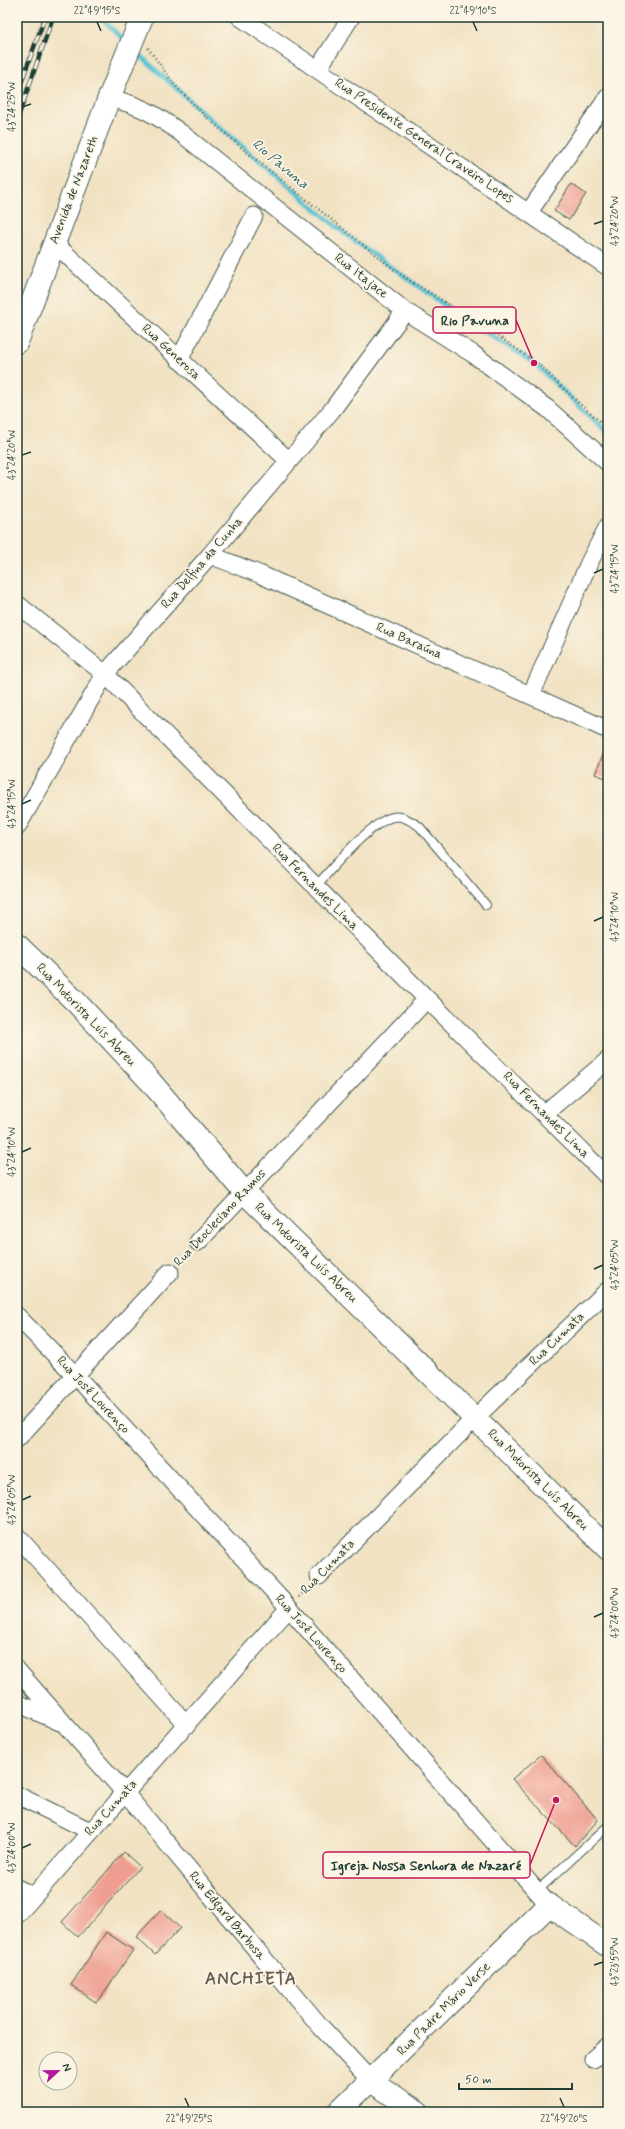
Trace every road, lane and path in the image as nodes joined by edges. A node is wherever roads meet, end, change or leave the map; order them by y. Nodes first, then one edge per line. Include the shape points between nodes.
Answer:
1 (240, 17) edge
2 (351, 17) edge
3 (137, 29) edge
4 (318, 69) junction
5 (113, 88) junction
6 (608, 96) edge
7 (529, 212) junction
8 (254, 216) dead end
9 (54, 243) junction
10 (608, 267) edge
11 (405, 311) junction
12 (17, 342) edge
13 (179, 360) junction
14 (608, 428) edge
15 (288, 460) junction
16 (608, 463) edge
17 (608, 526) edge
18 (210, 555) junction
19 (17, 604) edge
20 (105, 674) junction
21 (531, 695) junction
22 (608, 730) edge
23 (17, 827) edge
24 (315, 887) junction
25 (486, 905) dead end
26 (17, 945) edge
27 (427, 999) junction
28 (608, 1060) edge
29 (545, 1113) junction
30 (608, 1177) edge
31 (244, 1192) junction
32 (198, 1242) joint
33 (170, 1272) joint
34 (608, 1290) edge
35 (17, 1316) edge
36 (75, 1375) junction
37 (475, 1418) junction
38 (17, 1439) edge
39 (17, 1536) edge
40 (607, 1546) edge
41 (319, 1576) joint
42 (289, 1608) junction
43 (17, 1670) edge
44 (17, 1703) edge
45 (65, 1725) junction
46 (187, 1725) junction
47 (125, 1793) junction
48 (17, 1796) edge
49 (608, 1826) edge
50 (90, 1831) junction
51 (17, 1888) edge
52 (33, 1896) junction
53 (543, 1898) junction
54 (17, 1915) edge
55 (608, 1946) edge
56 (608, 2046) edge
57 (593, 2059) dead end
58 (371, 2081) junction
59 (338, 2112) edge
60 (418, 2112) edge

1 - 4 street, Rua Presidente General Craveiro Lopes
2 - 4 street
3 - 5 main road, Avenida de Nazareth
3 - 14 path, Rua Itajace via 173,83 204,115 249,154 400,274 538,364
4 - 7 street, Rua Presidente General Craveiro Lopes
5 - 9 main road, Avenida de Nazareth
5 - 11 street, Rua Itajace via 134,104 156,115
6 - 7 street
7 - 10 street, Rua Presidente General Craveiro Lopes
8 - 13 street
9 - 12 main road, Avenida de Nazareth
9 - 13 street, Rua Generosa
11 - 15 street, Rua Delfina da Cunha via 332,410
11 - 16 street, Rua Itajace via 473,354 548,409
13 - 15 street, Rua Generosa
15 - 18 street, Rua Delfina da Cunha
17 - 21 street
18 - 20 street, Rua Delfina da Cunha
18 - 21 street, Rua Baraúna via 259,574
19 - 20 street, Rua Fernandes Lima
20 - 23 street, Rua Delfina da Cunha
20 - 24 street, Rua Fernandes Lima
21 - 22 street, Rua Baraúna
24 - 25 lane via 369,830 384,820 404,818 419,826
24 - 27 street, Rua Fernandes Lima
26 - 31 main road, Rua Motorista Luís Abreu via 76,1002 150,1082
27 - 29 street, Rua Fernandes Lima
27 - 31 street, Rua Deocleciano Ramos
28 - 29 street
29 - 30 street, Rua Fernandes Lima
31 - 32 street, Rua Deocleciano Ramos
31 - 37 main road, Rua Motorista Luís Abreu
32 - 33 path, Rua Deocleciano Ramos
33 - 36 street, Rua Deocleciano Ramos
34 - 37 street, Rua Cumata
35 - 36 street, Rua José Lourenço
36 - 38 street, Rua Deocleciano Ramos
36 - 42 street, Rua José Lourenço
37 - 40 main road, Rua Motorista Luís Abreu
37 - 41 street, Rua Cumata
39 - 46 street
41 - 42 path, Rua Cumata
42 - 46 street, Rua Cumata
42 - 53 street, Rua José Lourenço
43 - 45 street, Rua Edgard Barbosa
44 - 45 street
45 - 47 street, Rua Edgard Barbosa
46 - 47 street, Rua Cumata
47 - 50 street, Rua Cumata
47 - 58 street, Rua Edgard Barbosa via 321,2027
48 - 50 street
49 - 53 lane
50 - 52 street, Rua Cumata
51 - 52 street
52 - 54 street, Rua Cumata
53 - 55 main road, Rua José Lourenço
53 - 58 main road, Rua Padre Mário Verse
56 - 57 street
58 - 59 main road, Rua Padre Mário Verse
58 - 60 main road, Rua Edgard Barbosa

